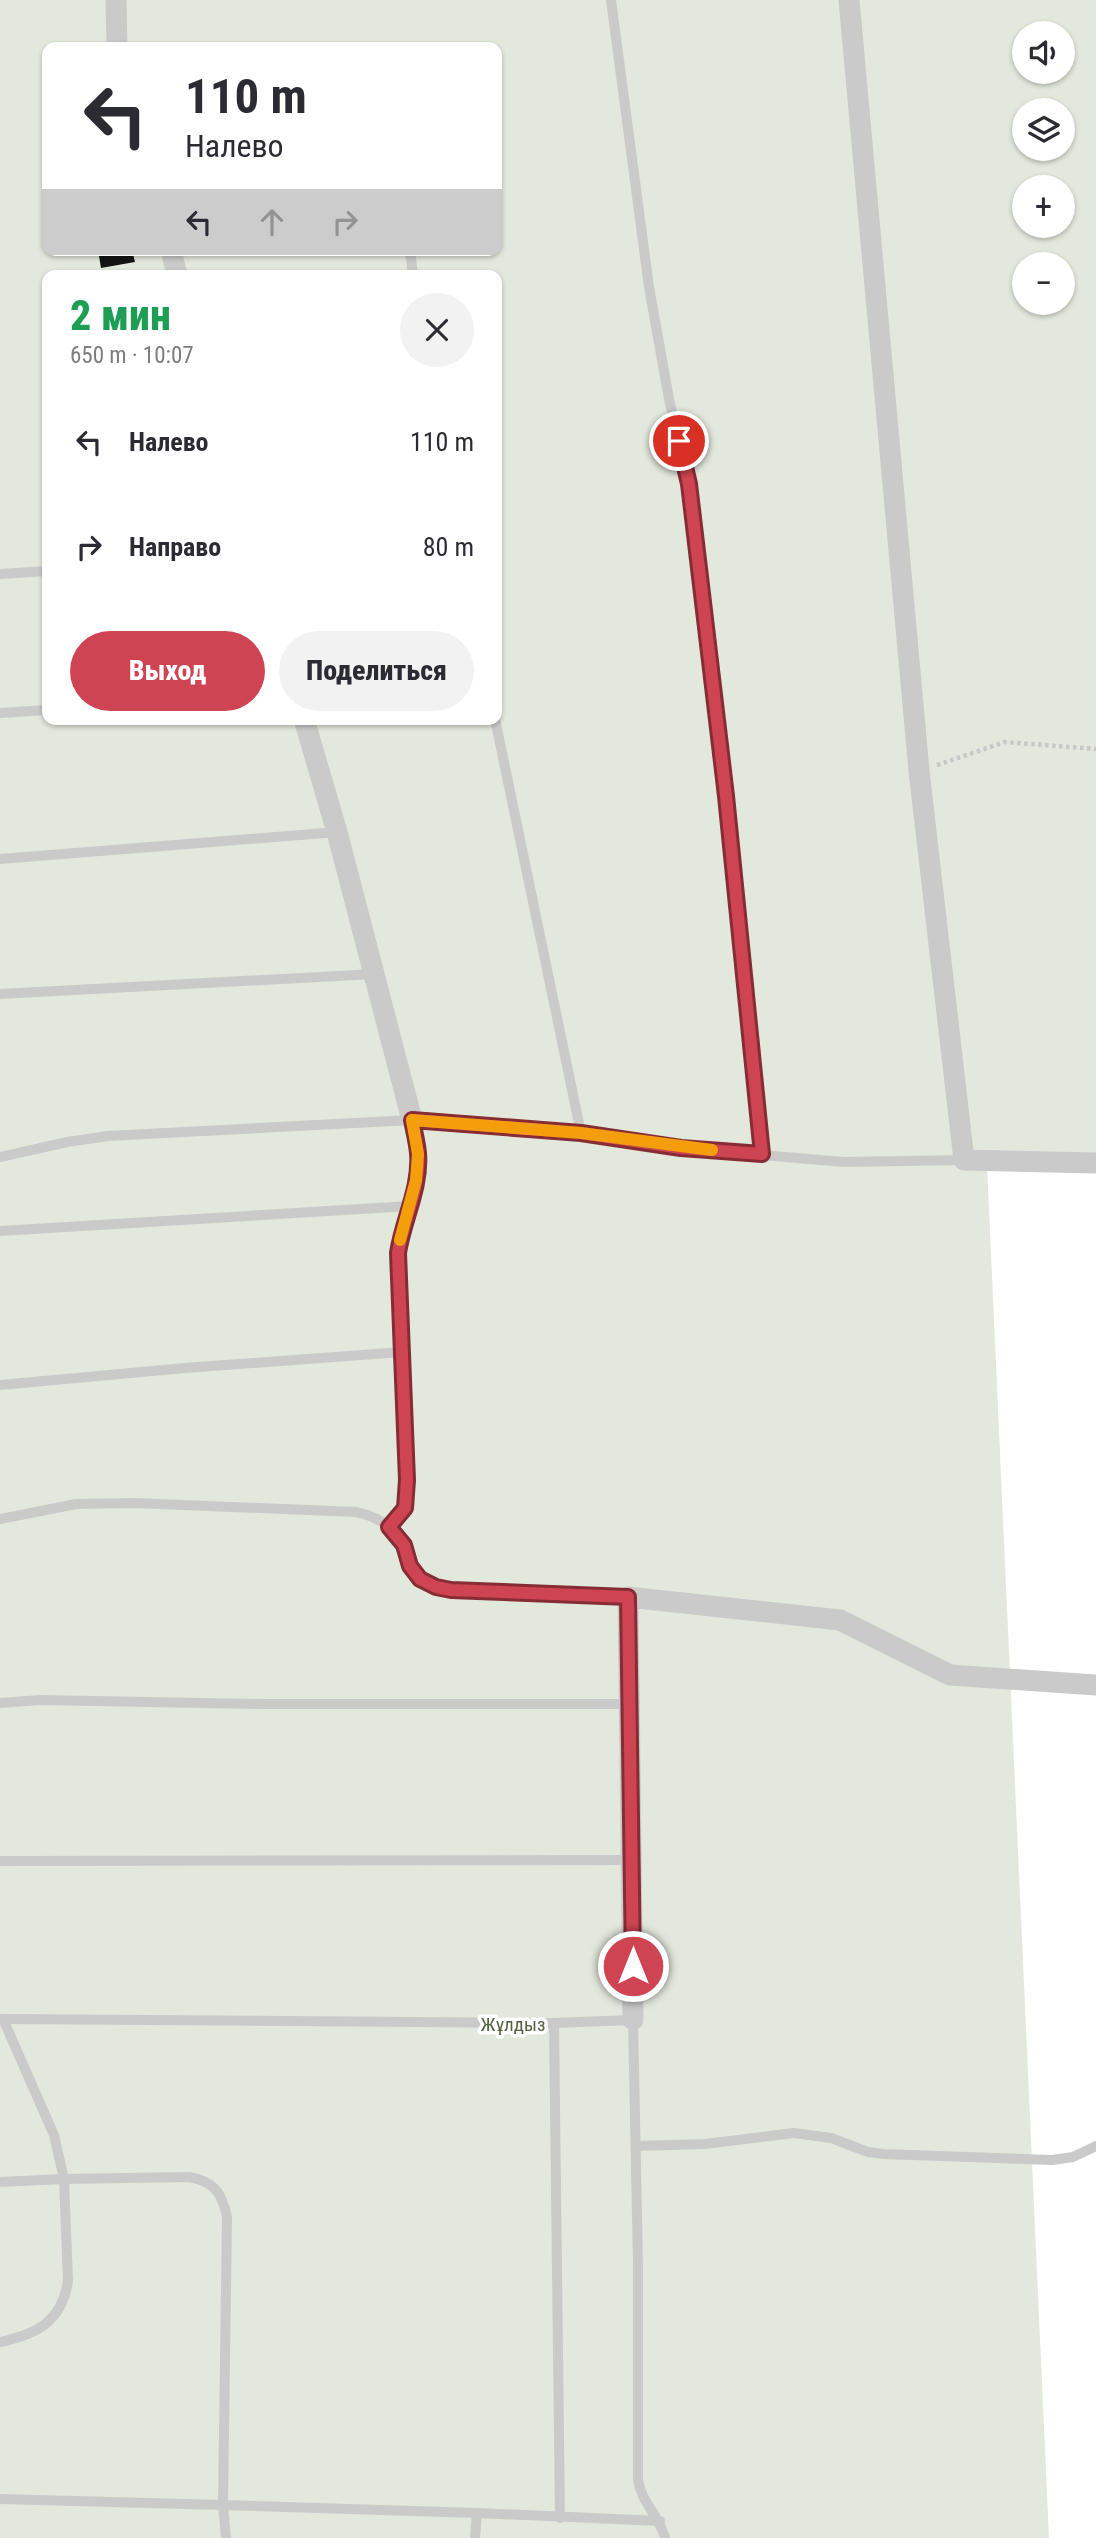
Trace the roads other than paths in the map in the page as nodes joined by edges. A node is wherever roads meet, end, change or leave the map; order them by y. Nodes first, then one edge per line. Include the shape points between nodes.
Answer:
1 (116, 0) edge
2 (611, 0) edge
3 (849, 0) edge
4 (117, 42) edge
5 (42, 571) edge
6 (0, 574) edge
7 (42, 710) edge
8 (0, 713) edge
9 (306, 725) edge
10 (496, 725) edge
11 (337, 832) junction
12 (0, 859) edge
13 (375, 974) junction
14 (0, 994) edge
15 (412, 1120) junction
16 (581, 1133) junction
17 (762, 1154) junction
18 (0, 1157) edge
19 (964, 1160) junction
20 (1096, 1163) edge
21 (410, 1206) junction
22 (0, 1231) edge
23 (402, 1352) junction
24 (0, 1385) edge
25 (0, 1519) edge
26 (389, 1527) junction
27 (628, 1597) junction
28 (1096, 1685) edge
29 (0, 1703) edge
30 (631, 1704) junction
31 (632, 1860) junction
32 (0, 1861) edge
33 (1, 2019) edge
34 (633, 2020) junction
35 (554, 2023) junction
36 (636, 2146) junction
37 (1096, 2146) edge
38 (64, 2179) junction
39 (0, 2182) edge
40 (0, 2342) edge
41 (0, 2498) edge
42 (223, 2505) junction
43 (477, 2513) junction
44 (560, 2518) junction
45 (660, 2521) junction
46 (226, 2538) edge
47 (475, 2538) edge
48 (665, 2538) edge

1 - 4 street
2 - 17 lane via 649,287 689,484
3 - 19 street via 919,771
5 - 6 lane
7 - 8 lane
9 - 11 street
10 - 16 lane
11 - 12 lane
11 - 13 street
13 - 14 lane
13 - 15 street
15 - 16 lane
15 - 18 lane via 108,1136
15 - 21 lane via 418,1154
16 - 17 lane
17 - 19 lane via 844,1162
19 - 20 street
21 - 22 lane
21 - 23 lane via 398,1253
23 - 24 lane
23 - 26 lane via 405,1508
25 - 26 lane via 76,1504 135,1503 356,1512 375,1516
26 - 27 lane via 404,1545 410,1566 420,1579 436,1587
27 - 28 street via 839,1620 950,1675
27 - 30 street
29 - 30 lane
30 - 31 street
31 - 32 lane
31 - 34 street
33 - 35 lane
33 - 38 lane via 54,2135
34 - 35 lane
34 - 36 lane
35 - 44 lane
36 - 37 lane via 705,2144 794,2133 831,2138 883,2154 1052,2161
36 - 45 lane via 638,2480 641,2496
38 - 39 lane
38 - 40 lane via 65,2297 55,2316 39,2329
38 - 42 lane via 189,2177 216,2187 224,2202
41 - 42 lane
42 - 43 lane
42 - 46 lane
43 - 44 lane
43 - 47 lane
44 - 45 lane
45 - 48 lane

